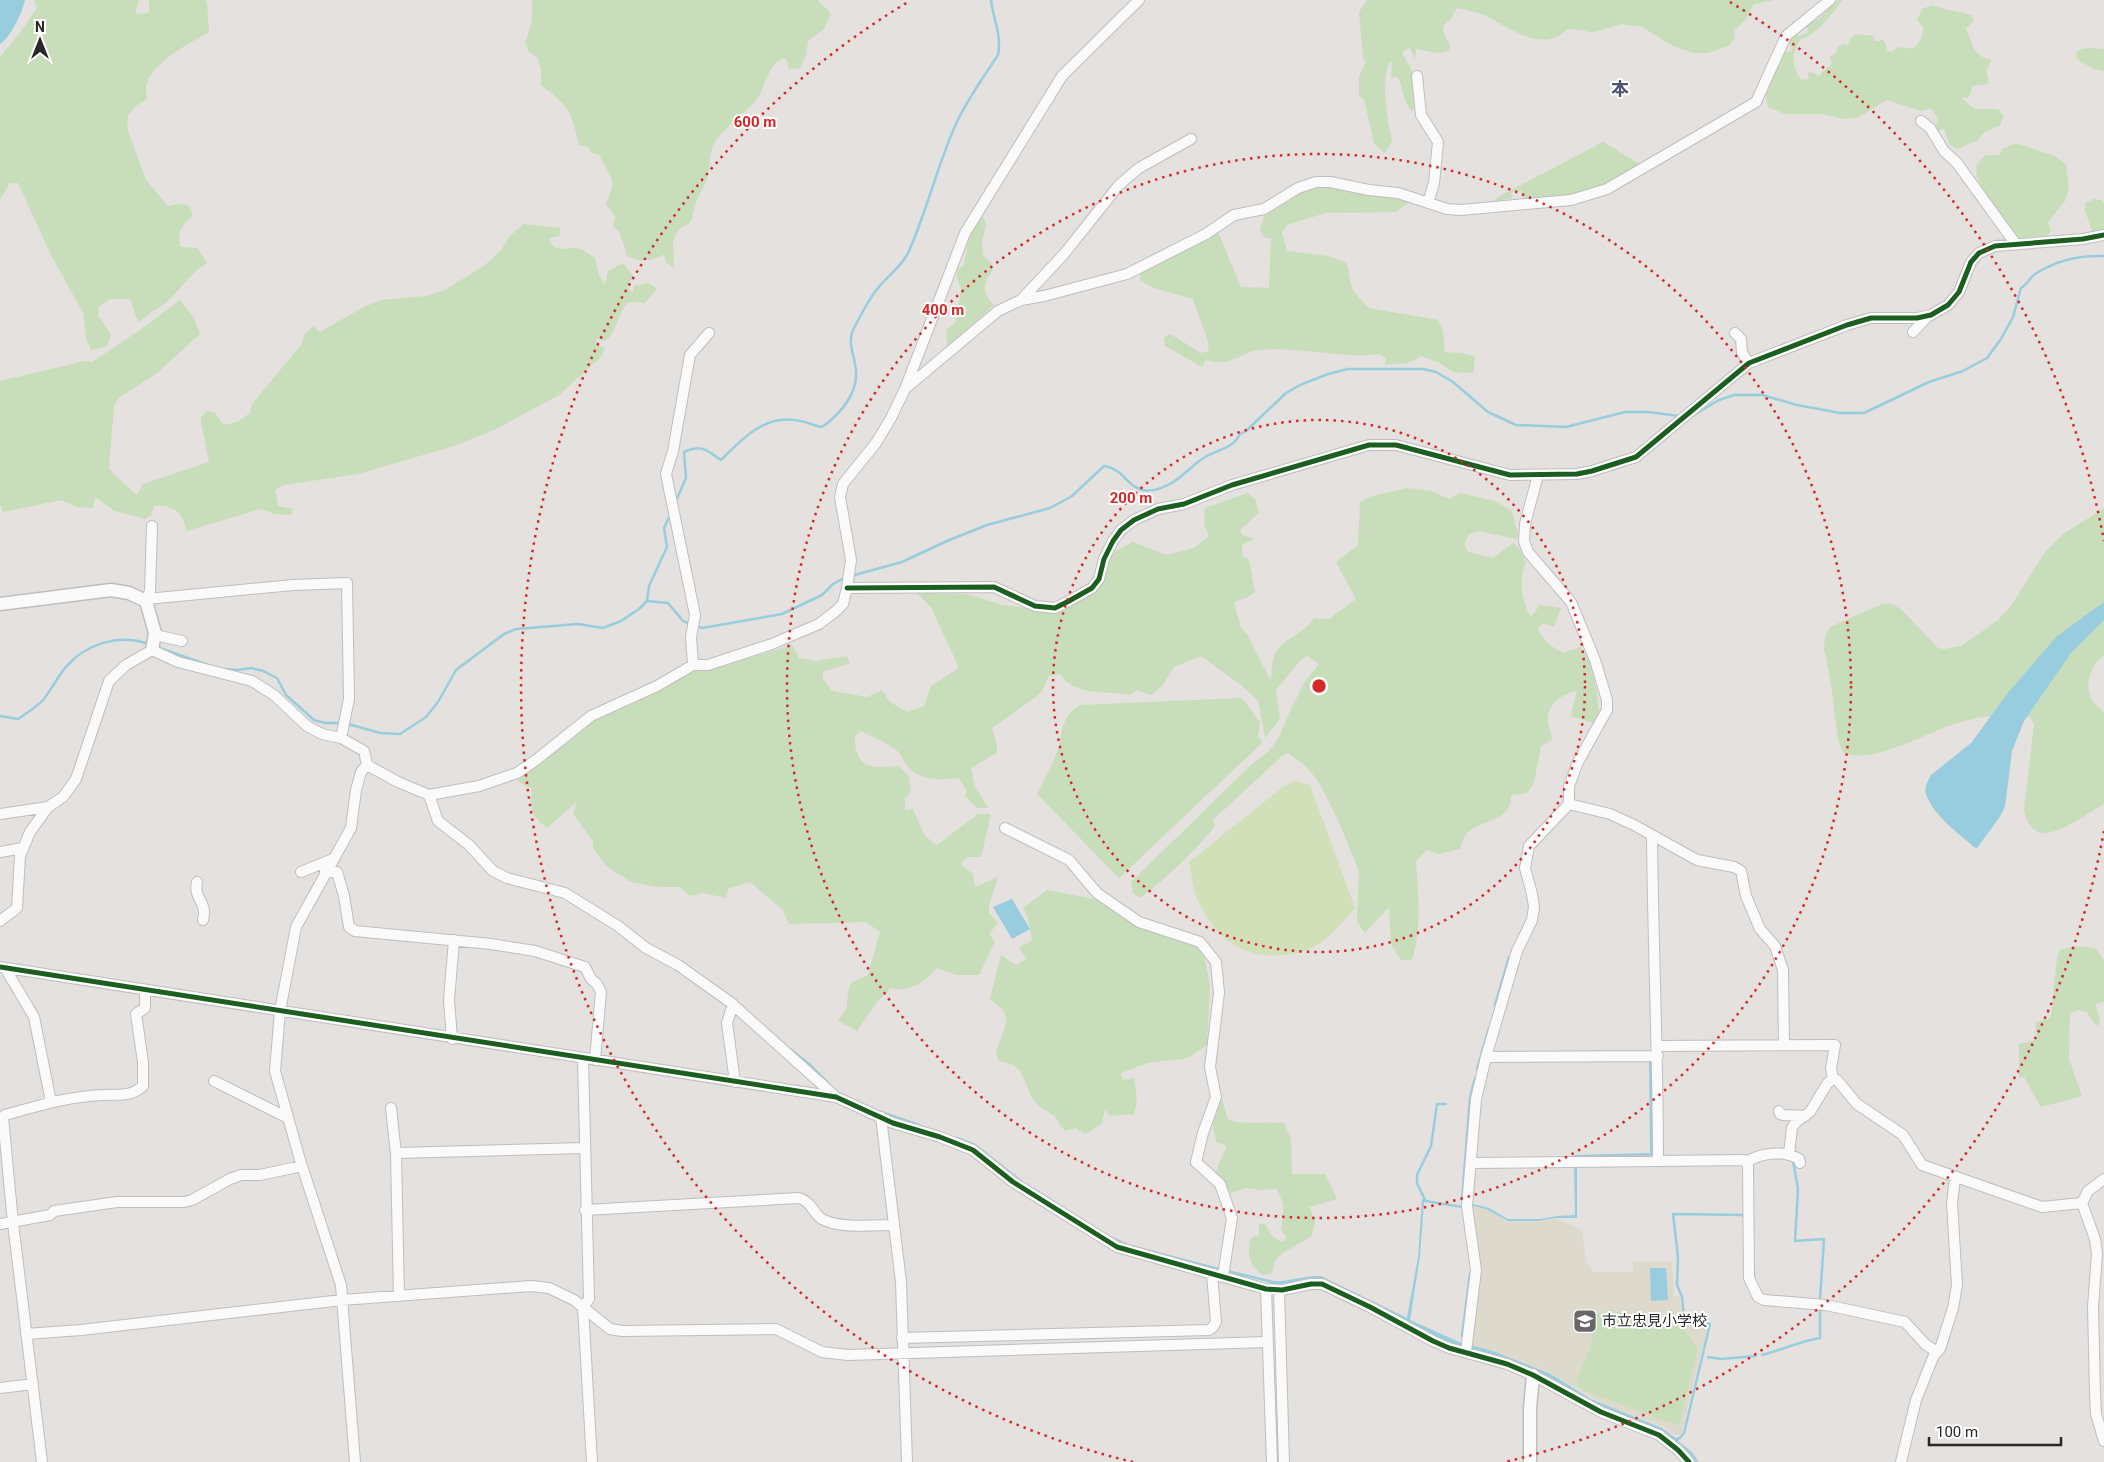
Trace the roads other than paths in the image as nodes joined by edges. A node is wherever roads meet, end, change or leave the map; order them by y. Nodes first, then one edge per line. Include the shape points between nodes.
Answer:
1 (1139, 0) edge
2 (1830, 0) edge
3 (1417, 76) dead end
4 (1921, 121) dead end
5 (1191, 138) dead end
6 (1428, 203) junction
7 (2104, 235) edge
8 (2016, 243) junction
9 (1021, 300) junction
10 (1927, 317) junction
11 (1913, 332) dead end
12 (709, 333) dead end
13 (1748, 348) dead end
14 (1749, 363) junction
15 (905, 388) junction
16 (1538, 475) junction
17 (152, 526) dead end
18 (848, 588) junction
19 (146, 600) junction
20 (0, 604) edge
21 (155, 635) junction
22 (182, 642) dead end
23 (152, 650) junction
24 (693, 664) junction
25 (341, 738) junction
26 (367, 765) junction
27 (429, 795) junction
28 (1569, 804) junction
29 (48, 807) junction
30 (0, 814) edge
31 (1005, 828) dead end
32 (1652, 836) junction
33 (23, 848) junction
34 (0, 852) edge
35 (334, 859) junction
36 (301, 872) dead end
37 (325, 872) junction
38 (197, 882) dead end
39 (203, 920) dead end
40 (0, 921) edge
41 (454, 940) junction
42 (2, 967) edge
43 (145, 990) junction
44 (733, 1004) junction
45 (280, 1011) junction
46 (452, 1039) junction
47 (1784, 1045) junction
48 (1658, 1051) junction
49 (1486, 1057) junction
50 (583, 1058) junction
51 (595, 1060) junction
52 (1833, 1078) junction
53 (214, 1081) dead end
54 (736, 1082) junction
55 (836, 1097) junction
56 (51, 1102) junction
57 (391, 1108) dead end
58 (1779, 1111) dead end
59 (1805, 1116) junction
60 (288, 1118) junction
61 (881, 1118) junction
62 (584, 1148) junction
63 (396, 1153) junction
64 (1789, 1154) junction
65 (1658, 1161) junction
66 (1746, 1162) junction
67 (1471, 1163) junction
68 (1800, 1163) dead end
69 (302, 1166) junction
70 (1955, 1178) junction
71 (2104, 1179) edge
72 (2082, 1203) junction
73 (586, 1210) junction
74 (13, 1223) junction
75 (0, 1224) edge
76 (894, 1225) junction
77 (1212, 1274) junction
78 (1223, 1276) junction
79 (1266, 1289) junction
80 (1279, 1290) junction
81 (399, 1296) junction
82 (342, 1300) junction
83 (583, 1307) junction
84 (26, 1334) junction
85 (902, 1338) junction
86 (1268, 1342) junction
87 (902, 1352) junction
88 (1466, 1352) junction
89 (1937, 1352) junction
90 (1533, 1375) junction
91 (33, 1384) junction
92 (0, 1388) edge
93 (2103, 1435) edge
94 (42, 1462) edge
95 (355, 1462) edge
96 (592, 1462) edge
97 (907, 1462) edge
98 (1272, 1462) edge
99 (1284, 1462) edge
100 (1530, 1462) edge
101 (1689, 1462) edge
102 (1901, 1462) edge

1 - 15 street via 1062,76 965,233
2 - 6 street via 1786,36 1756,102 1607,188 1571,200 1483,209 1447,209
3 - 6 street via 1421,115 1438,142 1434,183
4 - 8 street via 1930,128 1944,151 1958,164
5 - 9 street via 1139,168 1119,185 1064,254
6 - 9 street via 1398,193 1316,182 1298,188 1264,209 1234,215 1206,234 1126,274
7 - 8 street
8 - 10 street via 1995,246 1979,253 1971,262 1959,292 1948,305
9 - 15 street via 998,311
10 - 11 street
10 - 14 street via 1871,318
12 - 24 street via 690,355 666,474 695,615 691,637
13 - 14 street via 1738,336 1742,353
14 - 16 street via 1636,456 1577,474
15 - 18 street via 876,443 843,484 840,497 851,560
16 - 18 street via 1510,475 1396,445 1369,445 1232,485 1134,520 1112,541 1099,579 1092,588 1055,608 1035,606 994,587
16 - 28 street via 1525,524 1524,541 1528,552 1572,602 1607,700 1606,710 1569,786
17 - 19 street via 150,591
18 - 24 street via 843,604 819,624 708,665
19 - 20 street via 111,590
19 - 21 street
19 - 25 street via 293,585 347,583 349,699
21 - 22 street
21 - 23 street
23 - 25 street via 178,662 252,682 274,696 307,726 322,734
23 - 29 street via 126,665 109,681 76,779 63,798
24 - 27 street via 657,686 591,716 516,772 479,786
25 - 26 street via 364,751
26 - 27 street
26 - 35 street via 361,772 356,790 351,828
27 - 44 street via 438,821 469,845 493,870 508,878 565,893 646,948 678,964
28 - 32 street via 1610,814
28 - 49 street via 1529,846 1525,868 1534,907 1532,920 1517,951
29 - 30 street
29 - 33 street
31 - 78 street via 1069,860 1097,893 1139,922 1200,942 1216,962 1219,993 1210,1067 1216,1097 1196,1162 1220,1184 1232,1218
32 - 47 street via 1697,860 1741,871 1749,904 1760,929 1776,946 1783,970
32 - 48 street
33 - 34 street
33 - 40 street via 17,908
35 - 36 street
35 - 37 street
37 - 41 street via 337,872 349,927 355,931
37 - 45 street via 296,927
38 - 39 street via 196,892 204,907
41 - 46 street via 449,1000
41 - 51 street via 535,951 585,967 601,992
42 - 43 street
42 - 56 street via 34,1017
43 - 45 street
43 - 56 street via 145,1008 136,1014 143,1086 136,1093 125,1095 76,1097
44 - 54 street via 727,1023
44 - 55 street
45 - 46 street
45 - 60 street via 275,1071
46 - 50 street
47 - 48 street
47 - 52 street via 1835,1045 1831,1069
48 - 49 street
48 - 65 street
49 - 67 street via 1476,1099
50 - 51 street
50 - 62 street
51 - 54 street
52 - 59 street
52 - 70 street via 1857,1104 1903,1135 1922,1165
53 - 60 street
54 - 55 street
55 - 61 street
56 - 74 street via 3,1117
57 - 63 street
58 - 59 street via 1783,1115
59 - 64 street via 1792,1128
60 - 69 street
61 - 76 street
61 - 77 street via 973,1150 1013,1182 1117,1247
62 - 63 street
62 - 73 street
63 - 81 street
64 - 66 street via 1769,1155
64 - 68 street
65 - 66 street
65 - 67 street
66 - 89 street via 1749,1278 1758,1297 1826,1305 1905,1322
67 - 88 street via 1467,1206 1476,1270
69 - 74 street via 230,1178 184,1202 117,1202 54,1211
69 - 82 street via 341,1285
70 - 72 street via 2042,1207
70 - 89 street via 1952,1203 1957,1285 1949,1321
71 - 72 street via 2088,1191
72 - 93 street via 2097,1253 2094,1358 2096,1414
73 - 76 street via 799,1198 810,1204 825,1221
73 - 83 street via 589,1299
74 - 75 street
74 - 84 street
76 - 85 street
77 - 78 street
77 - 85 street via 1216,1322 1208,1330
78 - 79 street
79 - 80 street
79 - 86 street
80 - 88 street via 1322,1284 1433,1341
80 - 99 street
81 - 82 street
81 - 83 street via 530,1286 548,1288
82 - 84 street
82 - 95 street
83 - 87 street via 610,1329 622,1331 776,1329 822,1352 848,1355
83 - 96 street
84 - 91 street
85 - 87 street
86 - 87 street
86 - 98 street
87 - 97 street
88 - 90 street
89 - 102 street via 1916,1400
90 - 100 street
90 - 101 street via 1601,1412 1659,1435
91 - 92 street
91 - 94 street

